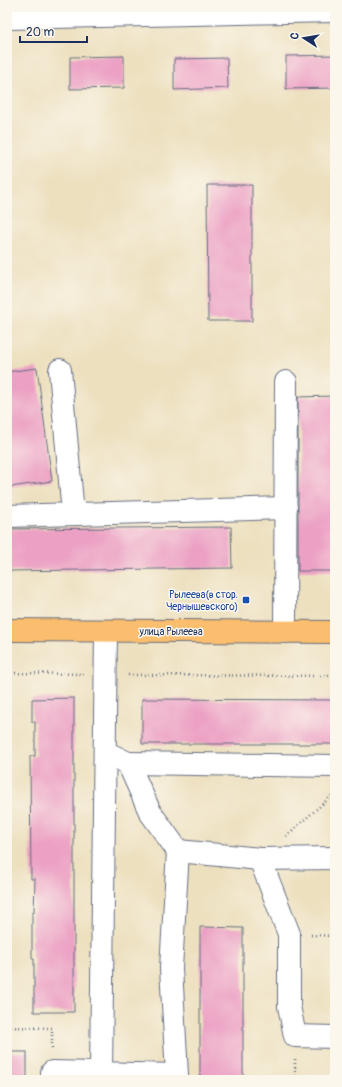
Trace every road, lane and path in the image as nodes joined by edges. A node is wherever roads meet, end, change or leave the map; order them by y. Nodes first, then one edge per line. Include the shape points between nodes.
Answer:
1 (335, 12) edge
2 (7, 18) edge
3 (60, 370) dead end
4 (286, 382) dead end
5 (286, 508) junction
6 (74, 514) junction
7 (7, 516) edge
8 (7, 630) edge
9 (106, 631) junction
10 (285, 632) junction
11 (335, 632) edge
12 (7, 673) edge
13 (106, 674) junction
14 (335, 676) edge
15 (105, 752) junction
16 (128, 763) junction
17 (335, 766) edge
18 (335, 793) edge
19 (178, 851) junction
20 (335, 858) edge
21 (260, 859) junction
22 (7, 1028) edge
23 (335, 1037) edge
24 (101, 1074) junction
25 (52, 1076) edge
26 (177, 1077) edge

1 - 2 street
3 - 6 street
4 - 5 street
5 - 6 street
5 - 10 street
6 - 7 street
8 - 9 main road, улица Рылеева
9 - 10 main road, улица Рылеева
9 - 13 street
10 - 11 main road, улица Рылеева
12 - 13 path
13 - 14 path
13 - 15 street
15 - 16 street
15 - 24 street
16 - 17 street
16 - 19 street via 150,812
18 - 21 path
19 - 21 street
19 - 26 street via 171,968
20 - 21 street
21 - 23 street via 289,934 289,1006 295,1036
22 - 25 path via 52,1028
24 - 25 street
24 - 26 street

